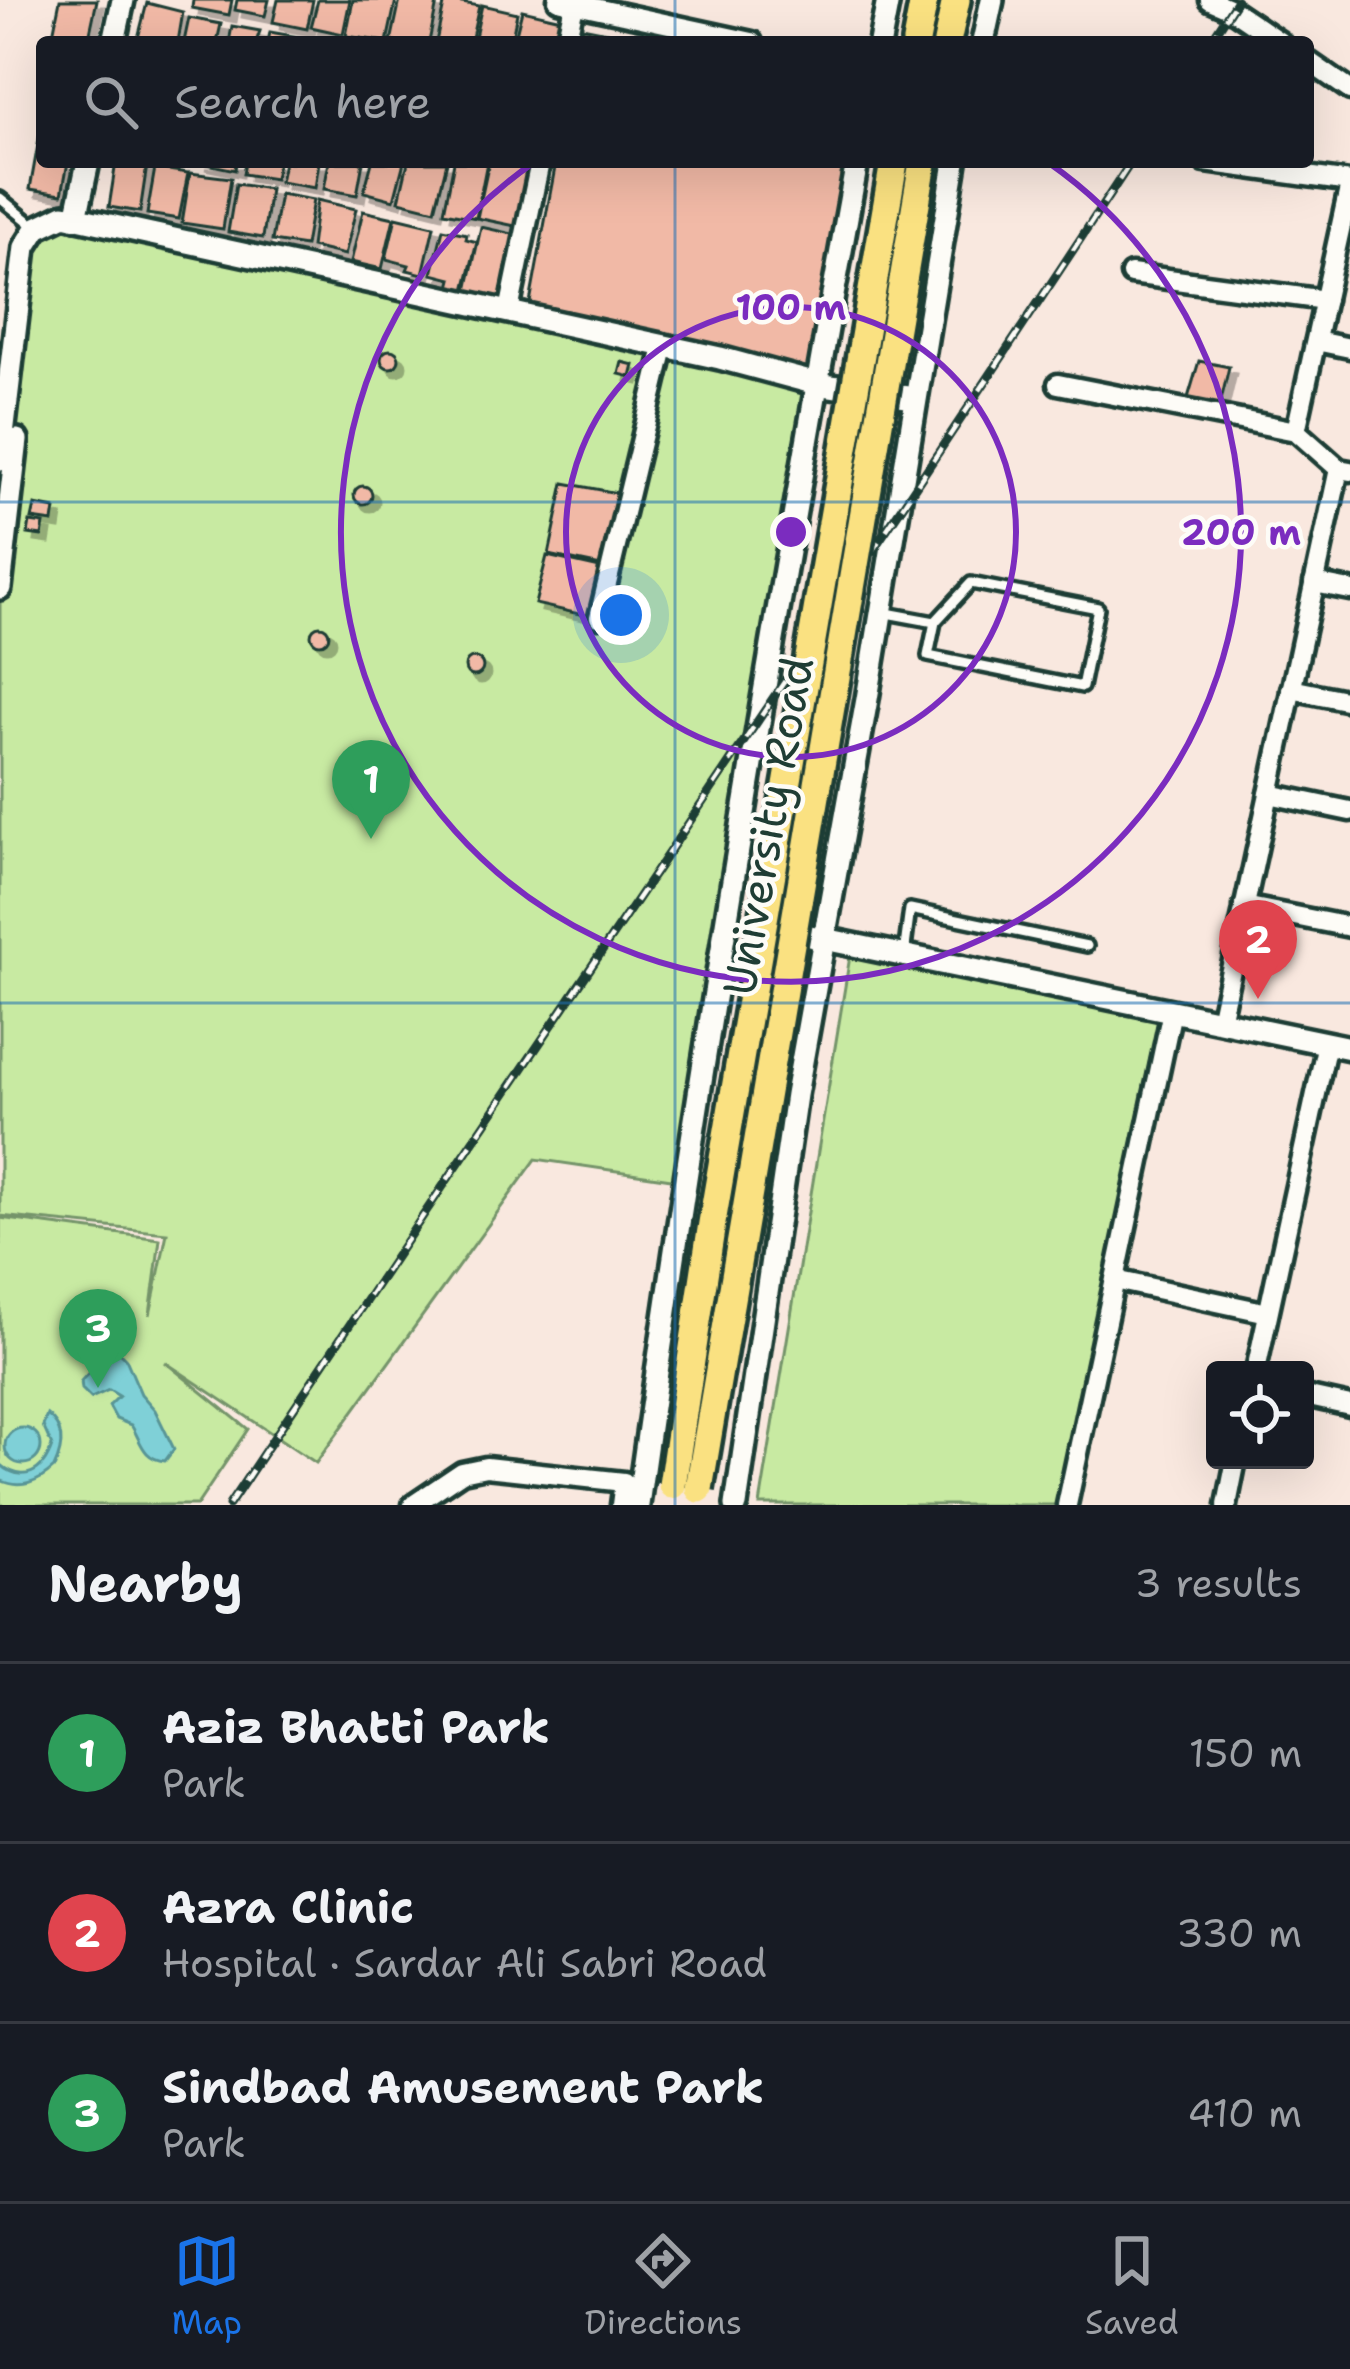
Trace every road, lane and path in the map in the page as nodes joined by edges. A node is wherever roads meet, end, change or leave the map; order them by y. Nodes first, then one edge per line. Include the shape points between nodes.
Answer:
1 (124, 0) edge
2 (888, 0) edge
3 (924, 0) edge
4 (956, 0) edge
5 (992, 0) edge
6 (1210, 0) edge
7 (569, 1) edge
8 (115, 36) edge
9 (566, 36) edge
10 (725, 36) edge
11 (881, 36) edge
12 (917, 36) edge
13 (948, 36) edge
14 (983, 36) edge
15 (1271, 36) edge
16 (1314, 65) edge
17 (1350, 90) edge
18 (87, 168) edge
19 (539, 168) edge
20 (856, 168) edge
21 (893, 168) edge
22 (922, 168) edge
23 (954, 168) edge
24 (1246, 168) edge
25 (1350, 183) edge
26 (0, 198) edge
27 (76, 218) junction
28 (34, 233) junction
29 (1345, 235) edge
30 (1131, 274) dead end
31 (1325, 300) junction
32 (509, 311) junction
33 (1316, 341) junction
34 (664, 346) junction
35 (1350, 348) edge
36 (1058, 383) dead end
37 (817, 384) junction
38 (914, 398) junction
39 (1296, 431) junction
40 (0, 460) edge
41 (1344, 470) edge
42 (1314, 583) junction
43 (0, 588) edge
44 (1350, 590) edge
45 (881, 612) junction
46 (599, 617) dead end
47 (935, 622) junction
48 (1291, 689) junction
49 (1350, 701) edge
50 (1269, 794) junction
51 (1350, 811) edge
52 (1244, 906) junction
53 (728, 920) junction
54 (1350, 927) edge
55 (824, 938) junction
56 (1087, 946) dead end
57 (904, 955) junction
58 (1172, 1011) junction
59 (1220, 1021) junction
60 (1327, 1043) junction
61 (1350, 1048) edge
62 (1114, 1280) junction
63 (1268, 1313) junction
64 (1258, 1361) edge
65 (1314, 1398) edge
66 (1350, 1406) edge
67 (1235, 1469) edge
68 (634, 1490) edge
69 (684, 1496) edge
70 (413, 1505) edge
71 (621, 1505) edge
72 (736, 1505) edge
73 (1067, 1505) edge
74 (1227, 1505) edge

1 - 8 street
2 - 11 street
3 - 12 main road
4 - 13 main road
5 - 14 street
6 - 15 street
7 - 9 street
7 - 10 street
16 - 17 street
18 - 27 street
19 - 32 street
20 - 37 street
21 - 69 main road, University Road, bridge via 712,1223
22 - 69 main road, University Road, bridge
23 - 38 street
24 - 25 street
25 - 29 street
26 - 28 lane
27 - 28 street via 64,215
27 - 32 street
28 - 40 street via 25,247
28 - 43 street
29 - 31 street
30 - 31 street
31 - 33 street
32 - 34 street
33 - 35 street
33 - 39 street
34 - 37 street
34 - 46 street
36 - 39 street
37 - 38 street
37 - 53 street
38 - 45 street
39 - 41 street
41 - 42 street
42 - 44 street
42 - 48 street
45 - 47 lane
45 - 55 street
47 - 47 lane via 928,656 1082,687 1098,608 971,583
48 - 49 street
48 - 50 street
50 - 51 street
50 - 52 street
52 - 54 street
52 - 59 street
53 - 55 street
53 - 68 street
55 - 57 street
55 - 72 street
56 - 57 lane via 910,908
57 - 58 street
58 - 59 street
58 - 62 street
59 - 60 street
60 - 61 street
60 - 63 street
62 - 63 street
62 - 73 street
63 - 64 street
65 - 66 street
67 - 74 street
68 - 70 street via 486,1467 461,1472
68 - 71 street

